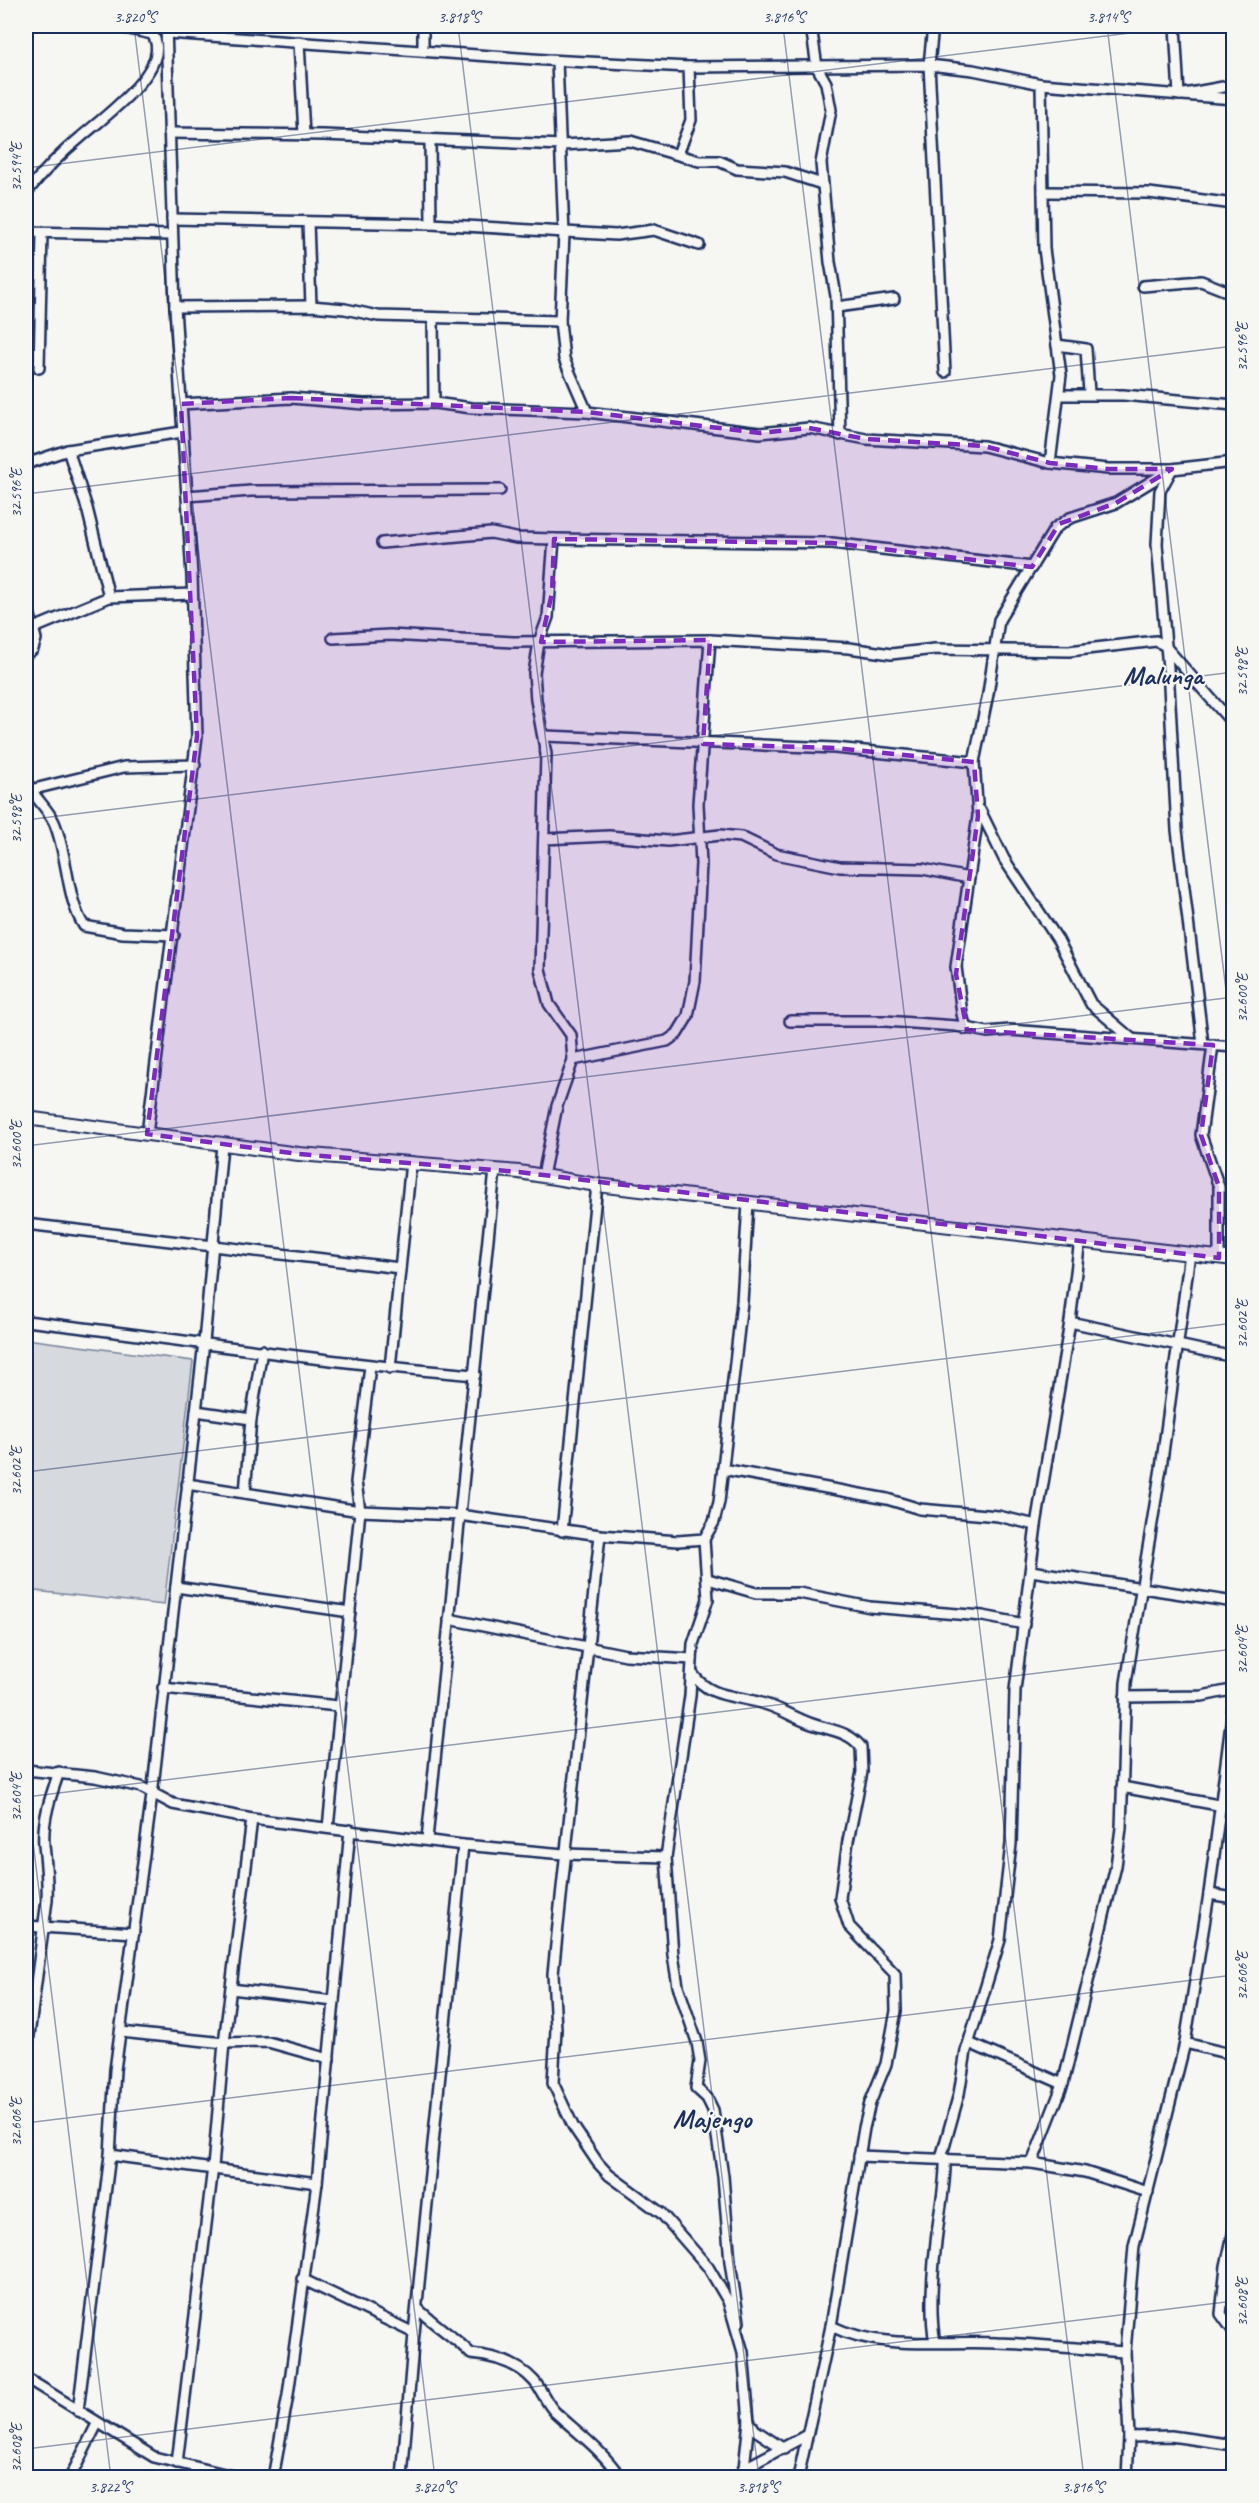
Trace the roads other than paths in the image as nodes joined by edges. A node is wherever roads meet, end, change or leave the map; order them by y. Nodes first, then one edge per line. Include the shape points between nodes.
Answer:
1 (115, 26) edge
2 (423, 26) edge
3 (811, 26) edge
4 (933, 26) edge
5 (1175, 26) edge
6 (166, 29) edge
7 (299, 42) junction
8 (423, 50) junction
9 (558, 61) junction
10 (929, 65) junction
11 (689, 67) junction
12 (817, 67) junction
13 (1041, 84) junction
14 (1233, 85) edge
15 (1179, 95) junction
16 (1233, 99) edge
17 (169, 133) junction
18 (304, 135) junction
19 (430, 140) junction
20 (562, 146) junction
21 (678, 154) junction
22 (822, 184) junction
23 (1043, 192) junction
24 (26, 193) edge
25 (1233, 204) edge
26 (172, 219) junction
27 (308, 222) junction
28 (431, 224) junction
29 (26, 232) edge
30 (42, 233) junction
31 (564, 234) junction
32 (172, 236) junction
33 (699, 245) dead end
34 (1143, 286) dead end
35 (1233, 294) edge
36 (894, 300) dead end
37 (311, 306) junction
38 (175, 307) junction
39 (837, 307) junction
40 (433, 318) junction
41 (560, 321) junction
42 (1057, 345) junction
43 (39, 368) dead end
44 (945, 372) dead end
45 (1089, 393) junction
46 (1060, 395) junction
47 (434, 403) junction
48 (181, 404) junction
49 (1233, 405) edge
50 (587, 412) junction
51 (182, 432) junction
52 (840, 435) junction
53 (68, 450) junction
54 (1233, 462) edge
55 (1050, 463) junction
56 (26, 464) edge
57 (1172, 469) junction
58 (500, 490) dead end
59 (187, 496) junction
60 (554, 539) junction
61 (382, 543) dead end
62 (1032, 567) junction
63 (192, 594) junction
64 (109, 597) junction
65 (26, 600) edge
66 (34, 628) junction
67 (333, 638) dead end
68 (710, 640) junction
69 (539, 642) junction
70 (1164, 645) junction
71 (994, 648) junction
72 (26, 654) edge
73 (1233, 725) edge
74 (545, 736) junction
75 (703, 744) junction
76 (974, 762) junction
77 (195, 765) junction
78 (27, 787) edge
79 (978, 808) junction
80 (702, 836) junction
81 (544, 839) junction
82 (969, 878) junction
83 (174, 935) junction
84 (790, 1021) dead end
85 (966, 1029) junction
86 (1132, 1040) junction
87 (1208, 1044) junction
88 (1233, 1047) edge
89 (573, 1060) junction
90 (26, 1118) edge
91 (147, 1134) junction
92 (222, 1145) junction
93 (411, 1162) junction
94 (495, 1170) junction
95 (543, 1176) junction
96 (597, 1185) junction
97 (748, 1203) junction
98 (26, 1224) edge
99 (1080, 1239) junction
100 (211, 1246) junction
101 (1190, 1253) junction
102 (1219, 1258) junction
103 (1233, 1259) edge
104 (400, 1269) junction
105 (26, 1321) edge
106 (1070, 1322) junction
107 (204, 1342) junction
108 (1179, 1347) junction
109 (262, 1350) junction
110 (1233, 1357) edge
111 (370, 1366) junction
112 (390, 1368) junction
113 (475, 1375) junction
114 (196, 1411) junction
115 (251, 1419) junction
116 (723, 1469) junction
117 (187, 1484) junction
118 (245, 1493) junction
119 (360, 1511) junction
120 (459, 1515) junction
121 (1036, 1525) junction
122 (562, 1531) junction
123 (600, 1535) junction
124 (704, 1539) junction
125 (1031, 1571) junction
126 (708, 1579) junction
127 (176, 1587) junction
128 (1140, 1589) junction
129 (1233, 1602) edge
130 (350, 1611) junction
131 (449, 1618) junction
132 (1024, 1624) junction
133 (588, 1647) junction
134 (692, 1659) junction
135 (692, 1673) junction
136 (164, 1688) junction
137 (1233, 1692) edge
138 (1125, 1697) junction
139 (1233, 1701) edge
140 (338, 1706) junction
141 (26, 1770) edge
142 (59, 1772) junction
143 (1122, 1787) junction
144 (152, 1795) junction
145 (1220, 1807) junction
146 (1233, 1808) edge
147 (252, 1819) junction
148 (328, 1828) junction
149 (350, 1830) junction
150 (427, 1839) junction
151 (463, 1845) junction
152 (564, 1854) junction
153 (666, 1857) junction
154 (1209, 1894) junction
155 (1233, 1898) edge
156 (26, 1926) edge
157 (41, 1928) junction
158 (134, 1933) junction
159 (231, 1989) junction
160 (334, 2001) junction
161 (121, 2032) junction
162 (224, 2043) junction
163 (969, 2043) junction
164 (1185, 2043) junction
165 (1233, 2055) edge
166 (26, 2058) edge
167 (328, 2059) junction
168 (1063, 2084) junction
169 (110, 2155) junction
170 (859, 2156) junction
171 (943, 2158) junction
172 (1032, 2163) junction
173 (213, 2167) junction
174 (317, 2183) junction
175 (1148, 2192) junction
176 (1233, 2230) edge
177 (302, 2279) junction
178 (417, 2308) junction
179 (831, 2326) junction
180 (414, 2332) junction
181 (1233, 2332) edge
182 (935, 2342) junction
183 (743, 2352) junction
184 (1125, 2352) junction
185 (26, 2378) edge
186 (78, 2411) junction
187 (749, 2421) junction
188 (97, 2424) junction
189 (807, 2435) junction
190 (1129, 2437) junction
191 (1233, 2445) edge
192 (784, 2449) junction
193 (177, 2463) junction
194 (743, 2473) edge
195 (70, 2478) edge
196 (241, 2478) edge
197 (273, 2478) edge
198 (402, 2478) edge
199 (621, 2478) edge
200 (798, 2478) edge
201 (1127, 2478) edge

1 - 24 street via 152,34 156,45 154,60 122,103 80,137
2 - 8 street
3 - 12 street
4 - 10 street
5 - 15 street
6 - 7 street
6 - 17 street
7 - 8 street
7 - 18 street
8 - 9 street
9 - 11 street
9 - 20 street
10 - 12 street
10 - 13 street
10 - 44 street
11 - 12 street
11 - 21 street via 691,120
12 - 22 street via 826,83 831,110 823,148
13 - 15 street
13 - 23 street
14 - 15 street
15 - 16 street
17 - 18 street
17 - 26 street
18 - 19 street
19 - 20 street
19 - 28 street
20 - 21 street via 630,141
20 - 31 street
21 - 22 street via 699,161 719,161 737,170 785,172
22 - 39 street
23 - 25 street via 1149,193
23 - 42 street via 1044,249
26 - 27 street
26 - 32 street
27 - 28 street
27 - 37 street
28 - 31 street
29 - 30 street
30 - 32 street
30 - 43 street
31 - 33 street via 616,235 654,230
31 - 41 street
32 - 38 street
34 - 35 street via 1201,281
36 - 39 street
37 - 38 street
37 - 40 street via 378,316
38 - 48 street
39 - 52 street
40 - 41 street
40 - 47 street
41 - 50 street via 564,359
42 - 45 street via 1086,349
42 - 46 street
45 - 46 street
45 - 49 street
46 - 55 street
47 - 48 street via 364,404 291,398
47 - 50 street
48 - 51 street
50 - 52 street via 760,433 809,428
51 - 53 street
51 - 59 street
52 - 55 street via 984,446
53 - 56 street
53 - 64 street
54 - 57 street
55 - 57 street via 1107,469
57 - 62 street via 1116,503 1059,524
57 - 70 street via 1160,492 1157,544
58 - 59 street via 263,491
59 - 63 street
60 - 61 street via 491,533
60 - 62 street via 832,543
60 - 69 street via 549,609
62 - 71 street via 1003,609
63 - 64 street
63 - 77 street
64 - 66 street
65 - 66 street
66 - 72 street via 35,645
67 - 69 street via 400,636
68 - 69 street
68 - 71 street via 891,654
68 - 75 street
69 - 74 street via 534,687
70 - 71 street via 1146,642 1069,651
70 - 73 street
70 - 87 street via 1180,861
71 - 76 street
74 - 75 street
74 - 81 street
75 - 76 street via 835,748
75 - 80 street via 698,813
76 - 79 street
77 - 78 street via 124,767
77 - 83 street
78 - 83 street via 53,821 84,926 123,933
79 - 82 street
79 - 86 street via 1004,860 1058,940 1091,1004
80 - 81 street via 668,841 595,835
80 - 82 street via 741,837 776,854 840,867 923,869
80 - 89 street via 699,947 683,1026 672,1038 650,1047
81 - 89 street via 540,969 549,1004 571,1035
82 - 85 street via 956,974
83 - 91 street
84 - 85 street via 856,1020
85 - 86 street
86 - 87 street
87 - 88 street
87 - 102 street via 1202,1135 1219,1187
89 - 95 street via 557,1106
90 - 91 street
91 - 92 street
92 - 93 street
92 - 100 street
93 - 94 street
93 - 104 street
94 - 95 street
94 - 113 street
95 - 96 street
96 - 97 street
96 - 122 street
97 - 99 street
97 - 116 street via 742,1302
98 - 100 street
99 - 101 street
99 - 106 street
100 - 104 street
100 - 107 street
101 - 102 street
101 - 108 street
102 - 103 street
104 - 112 street
105 - 107 street
106 - 108 street
106 - 121 street
107 - 109 street
107 - 114 street
108 - 110 street
108 - 128 street
109 - 111 street
109 - 115 street
111 - 112 street
111 - 119 street via 356,1482
112 - 113 street
113 - 120 street
114 - 115 street
114 - 117 street
115 - 118 street
116 - 121 street via 887,1499 928,1511 998,1516
116 - 124 street via 714,1522
117 - 118 street
117 - 127 street
118 - 119 street
119 - 120 street
119 - 130 street
120 - 122 street
120 - 131 street
121 - 125 street
122 - 123 street
123 - 124 street
123 - 133 street
124 - 126 street
125 - 128 street
125 - 132 street
126 - 132 street via 756,1593 799,1593 870,1607 983,1616
126 - 134 street via 708,1599 694,1637
127 - 130 street
127 - 136 street
128 - 129 street
128 - 138 street
130 - 140 street
131 - 133 street
131 - 150 street
132 - 163 street via 1015,1690 1011,1844 1000,1941
133 - 134 street via 626,1655
133 - 152 street
134 - 135 street
135 - 153 street
135 - 170 street via 711,1692 779,1709 812,1725 848,1735 861,1747 863,1765 840,1898 849,1926 891,1967 897,1992 886,2064 870,2103
136 - 140 street
136 - 144 street
137 - 138 street
138 - 143 street
139 - 145 street
140 - 148 street
141 - 142 street
142 - 144 street via 141,1788
142 - 157 street via 46,1816 48,1876
143 - 145 street
143 - 168 street via 1116,1866
144 - 147 street via 173,1804
144 - 158 street
145 - 146 street
145 - 154 street
147 - 148 street
147 - 159 street
148 - 149 street
149 - 150 street
149 - 160 street
150 - 151 street
151 - 152 street
151 - 178 street
152 - 153 street
152 - 183 street via 554,1974 553,2083 573,2126 598,2163 661,2213 708,2267 728,2301
153 - 183 street via 673,1955 678,1986 698,2050 700,2073 696,2088 713,2110
154 - 155 street
154 - 164 street
156 - 157 street
157 - 158 street
157 - 166 street
158 - 161 street
159 - 160 street
159 - 162 street
160 - 167 street
161 - 162 street
161 - 169 street
162 - 167 street via 268,2042
162 - 173 street
163 - 168 street
163 - 171 street
164 - 165 street
164 - 175 street
167 - 174 street
168 - 172 street
169 - 173 street
169 - 186 street
170 - 171 street
170 - 179 street
171 - 172 street
171 - 182 street via 946,2178 934,2263
172 - 175 street via 1085,2172
173 - 174 street
173 - 193 street
174 - 177 street
175 - 184 street via 1134,2246
176 - 181 street via 1221,2314
177 - 180 street
177 - 197 street
178 - 180 street
178 - 199 street via 471,2354 487,2354 525,2374 554,2411
179 - 182 street via 853,2337
179 - 189 street
180 - 198 street
182 - 184 street
183 - 187 street
184 - 190 street
185 - 186 street
186 - 188 street
187 - 192 street via 755,2430
187 - 194 street
188 - 193 street via 153,2457
188 - 195 street
189 - 192 street
189 - 200 street
190 - 191 street via 1171,2436
190 - 201 street
192 - 194 street
193 - 196 street

